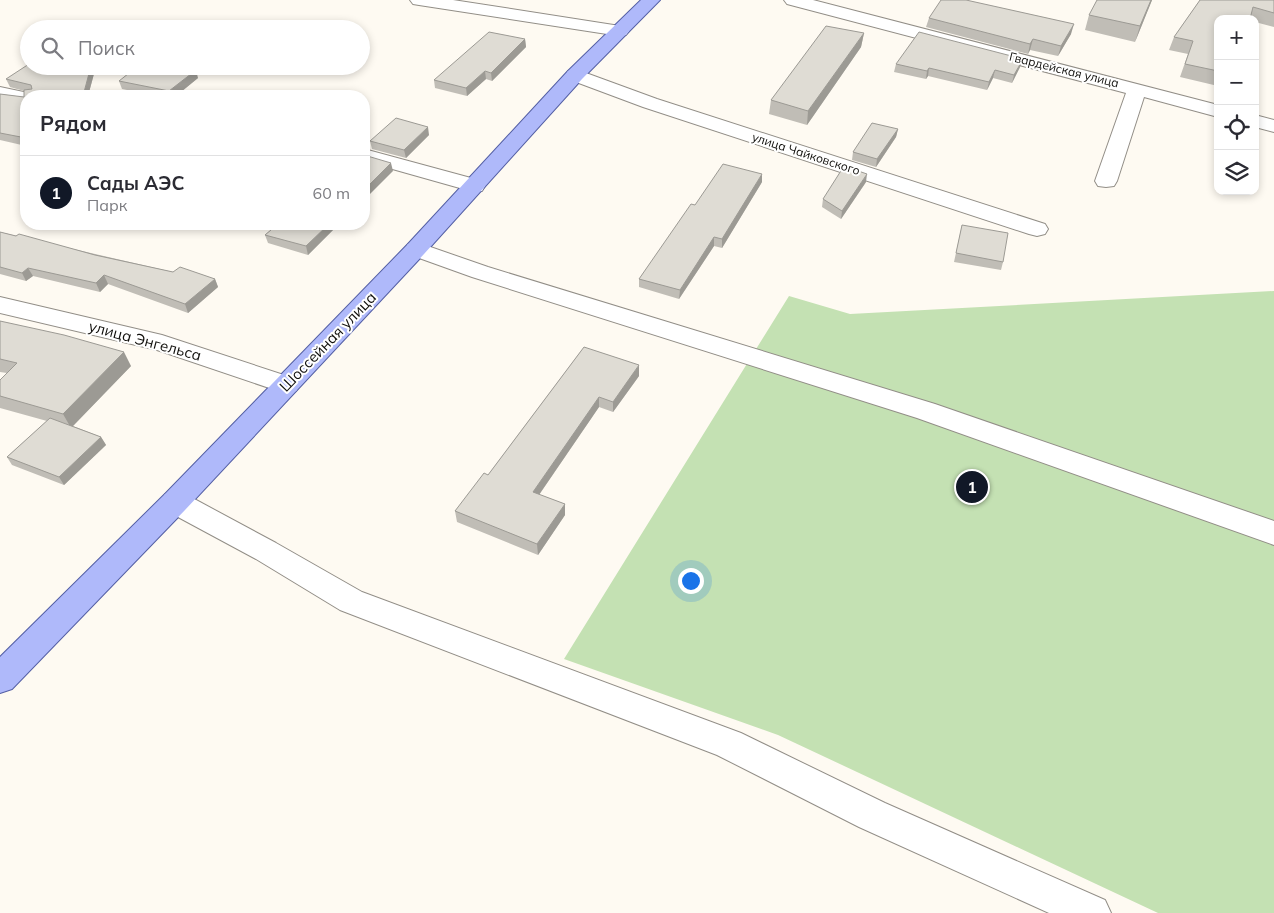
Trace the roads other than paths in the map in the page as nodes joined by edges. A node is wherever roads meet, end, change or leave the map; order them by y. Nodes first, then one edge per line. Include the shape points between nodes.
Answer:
1 (418, 0) edge
2 (650, 0) edge
3 (793, 0) edge
4 (620, 31) junction
5 (576, 75) junction
6 (1137, 89) junction
7 (0, 93) edge
8 (20, 97) edge
9 (1214, 110) edge
10 (1259, 122) edge
11 (1274, 126) edge
12 (370, 157) edge
13 (1106, 181) dead end
14 (474, 186) junction
15 (1038, 229) dead end
16 (416, 249) junction
17 (0, 305) edge
18 (287, 385) junction
19 (175, 502) junction
20 (1274, 532) edge
21 (0, 679) edge
22 (1092, 913) edge

1 - 4 street
2 - 4 main road, Шоссейная улица
3 - 6 street, Гвардейская улица
4 - 5 main road, Шоссейная улица
5 - 14 main road, Шоссейная улица
5 - 15 street, улица Чайковского via 650,103
6 - 9 street, Гвардейская улица
6 - 13 street
7 - 8 street
10 - 11 street
12 - 14 street
14 - 16 main road, Шоссейная улица
16 - 18 main road, Шоссейная улица
16 - 20 street via 480,272 926,410
17 - 18 street, улица Энгельса via 162,343
18 - 19 main road, Шоссейная улица
19 - 21 main road, Шоссейная улица
19 - 22 street via 266,550 351,601 729,744 872,815

